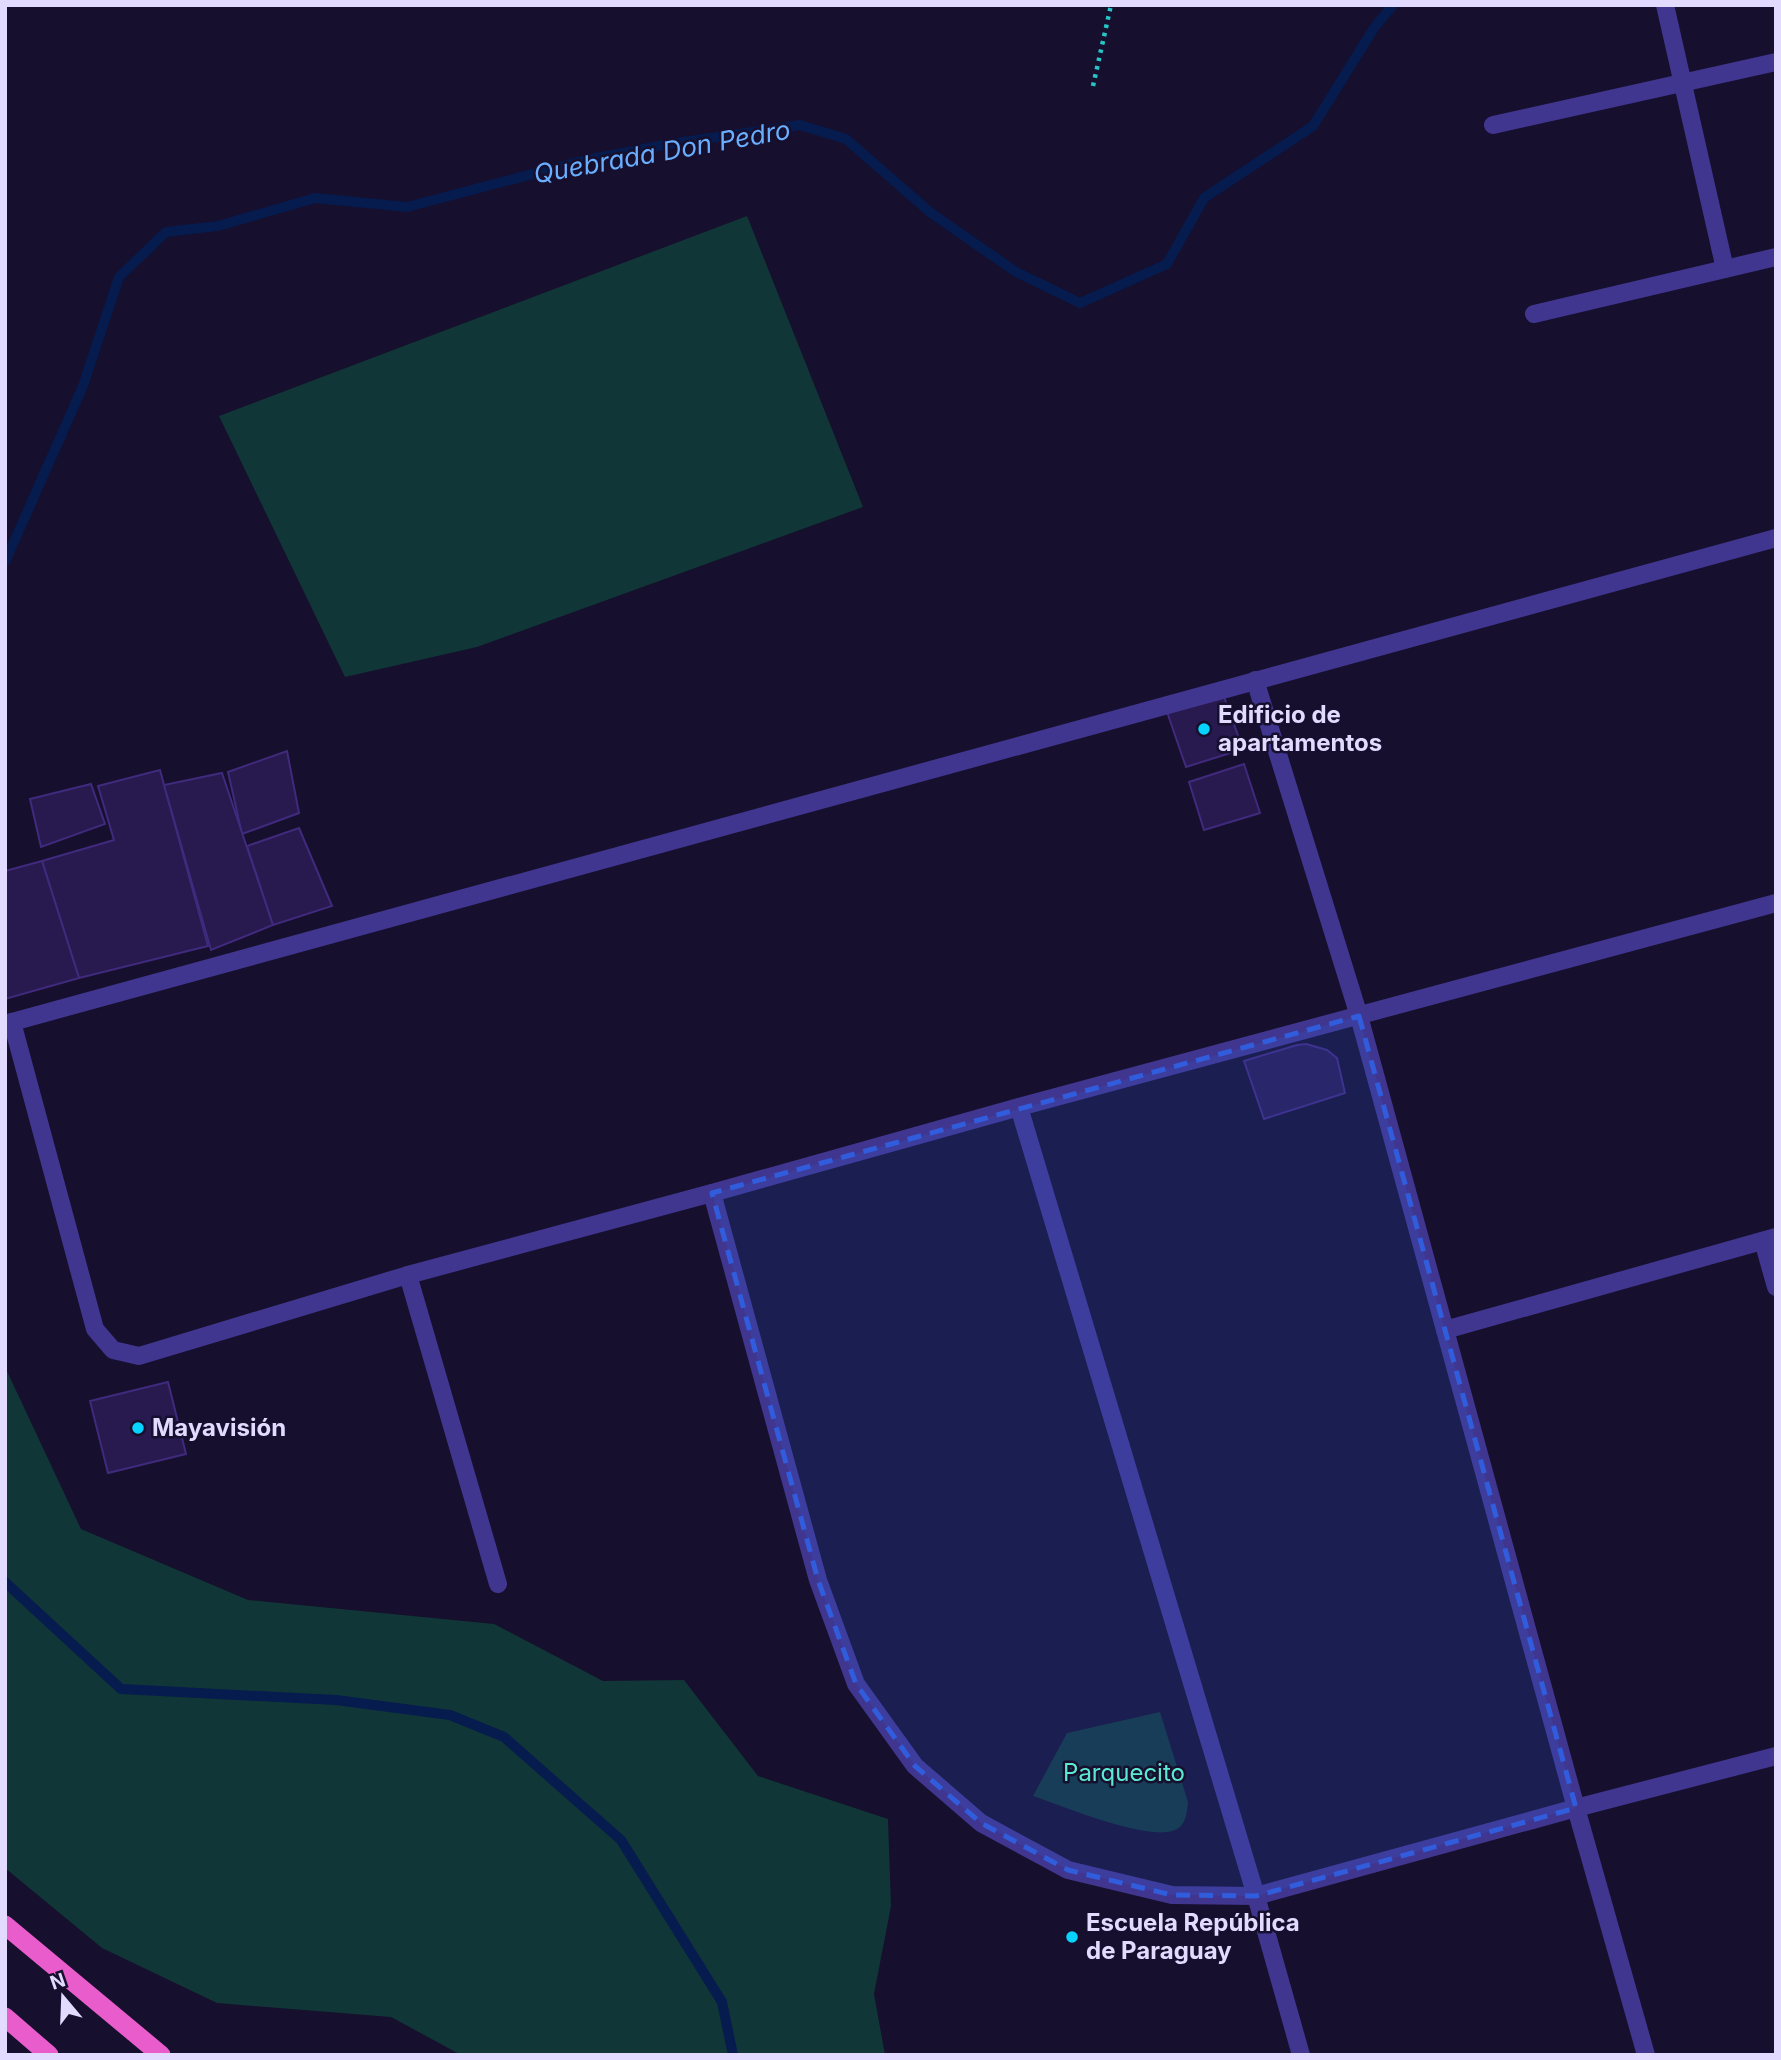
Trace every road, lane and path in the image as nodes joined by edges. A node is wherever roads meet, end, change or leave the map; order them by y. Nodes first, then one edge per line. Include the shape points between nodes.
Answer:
1 (1111, 5) edge
2 (1665, 5) edge
3 (1776, 62) edge
4 (1683, 83) junction
5 (1093, 86) dead end
6 (1493, 125) dead end
7 (1776, 257) edge
8 (1725, 269) junction
9 (1534, 314) dead end
10 (1776, 538) edge
11 (1255, 680) junction
12 (1776, 903) edge
13 (1359, 1016) junction
14 (9, 1023) edge
15 (1019, 1107) junction
16 (712, 1193) junction
17 (1769, 1239) edge
18 (408, 1275) junction
19 (1776, 1287) edge
20 (1445, 1330) junction
21 (498, 1584) dead end
22 (1776, 1756) edge
23 (1576, 1808) junction
24 (1256, 1896) junction
25 (5, 1925) edge
26 (5, 2017) edge
27 (49, 2055) edge
28 (161, 2055) edge
29 (1301, 2055) edge
30 (1646, 2055) edge

1 - 5 path
2 - 4 street
3 - 4 street
4 - 6 street
4 - 8 street
7 - 8 street
8 - 9 street
10 - 11 street
11 - 13 street
11 - 14 street
12 - 13 street
13 - 15 street
13 - 20 street
14 - 18 street via 95,1329 113,1350 139,1356
15 - 16 street
15 - 24 street
16 - 18 street
16 - 24 street via 818,1580 856,1684 915,1766 981,1824 1068,1870 1172,1895
17 - 19 street
17 - 20 street
18 - 21 street
20 - 23 street
22 - 23 street
23 - 24 street
23 - 30 street
24 - 29 street
25 - 28 highway
26 - 27 highway

